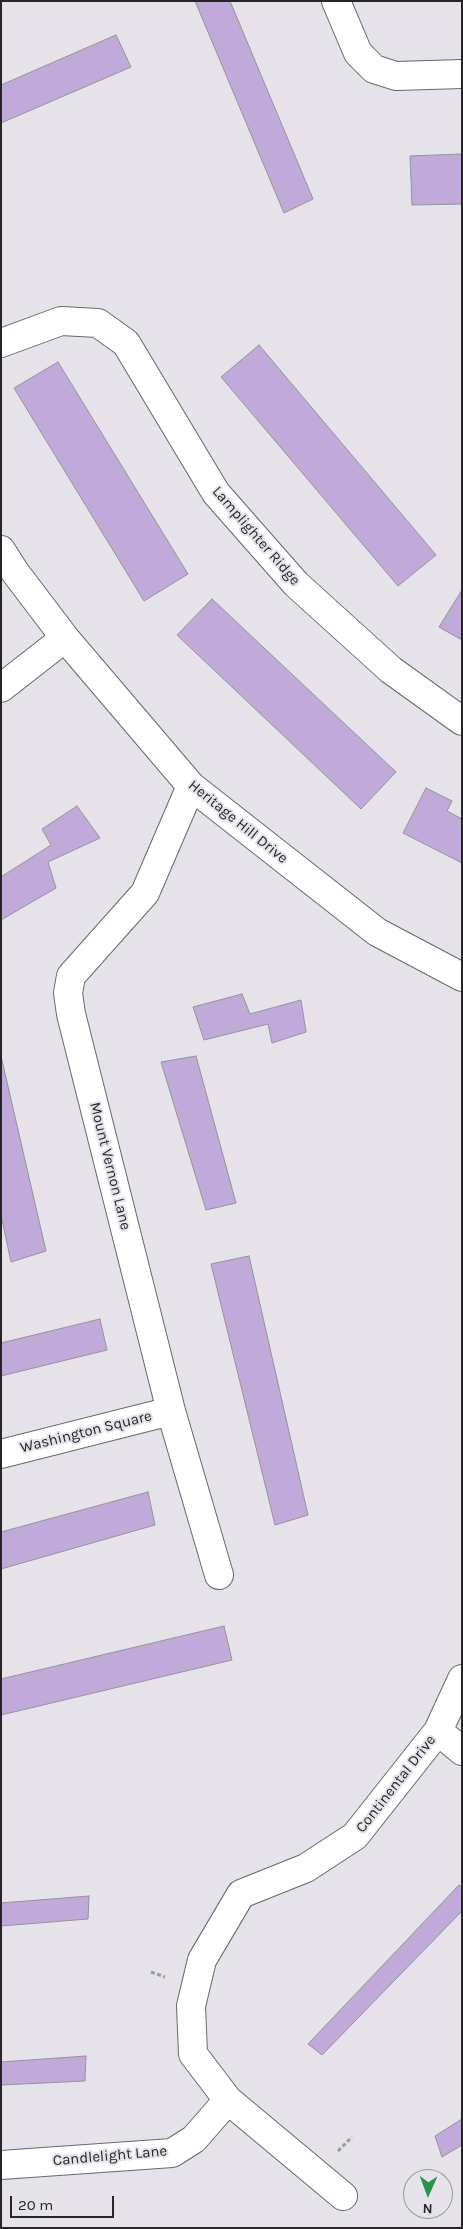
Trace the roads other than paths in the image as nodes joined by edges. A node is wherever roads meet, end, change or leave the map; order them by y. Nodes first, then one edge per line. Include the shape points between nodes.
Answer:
1 (336, 1) edge
2 (462, 74) edge
3 (1, 343) edge
4 (1, 550) edge
5 (65, 638) junction
6 (1, 688) edge
7 (462, 721) edge
8 (191, 786) junction
9 (462, 977) edge
10 (171, 1411) junction
11 (1, 1454) edge
12 (219, 1575) dead end
13 (462, 1679) edge
14 (438, 1731) junction
15 (462, 1751) edge
16 (228, 2100) junction
17 (1, 2165) edge
18 (343, 2196) dead end

1 - 2 street via 358,53 374,69 396,76
3 - 7 street, Lamplighter Ridge via 60,320 98,323 126,343 216,493 296,584 391,670
4 - 5 street, Heritage Hill Drive
5 - 6 street
5 - 8 street, Heritage Hill Drive
8 - 9 street, Heritage Hill Drive via 377,932
8 - 10 street, Mount Vernon Lane via 145,892 70,976 68,993
10 - 11 street, Washington Square
10 - 12 street, Mount Vernon Lane
13 - 14 street, Continental Drive
14 - 15 street
14 - 16 street, Continental Drive via 355,1836 306,1868 241,1894 202,1960 191,2006 193,2054
16 - 17 street, Candlelight Lane via 194,2139 172,2153
16 - 18 street, Continental Drive

